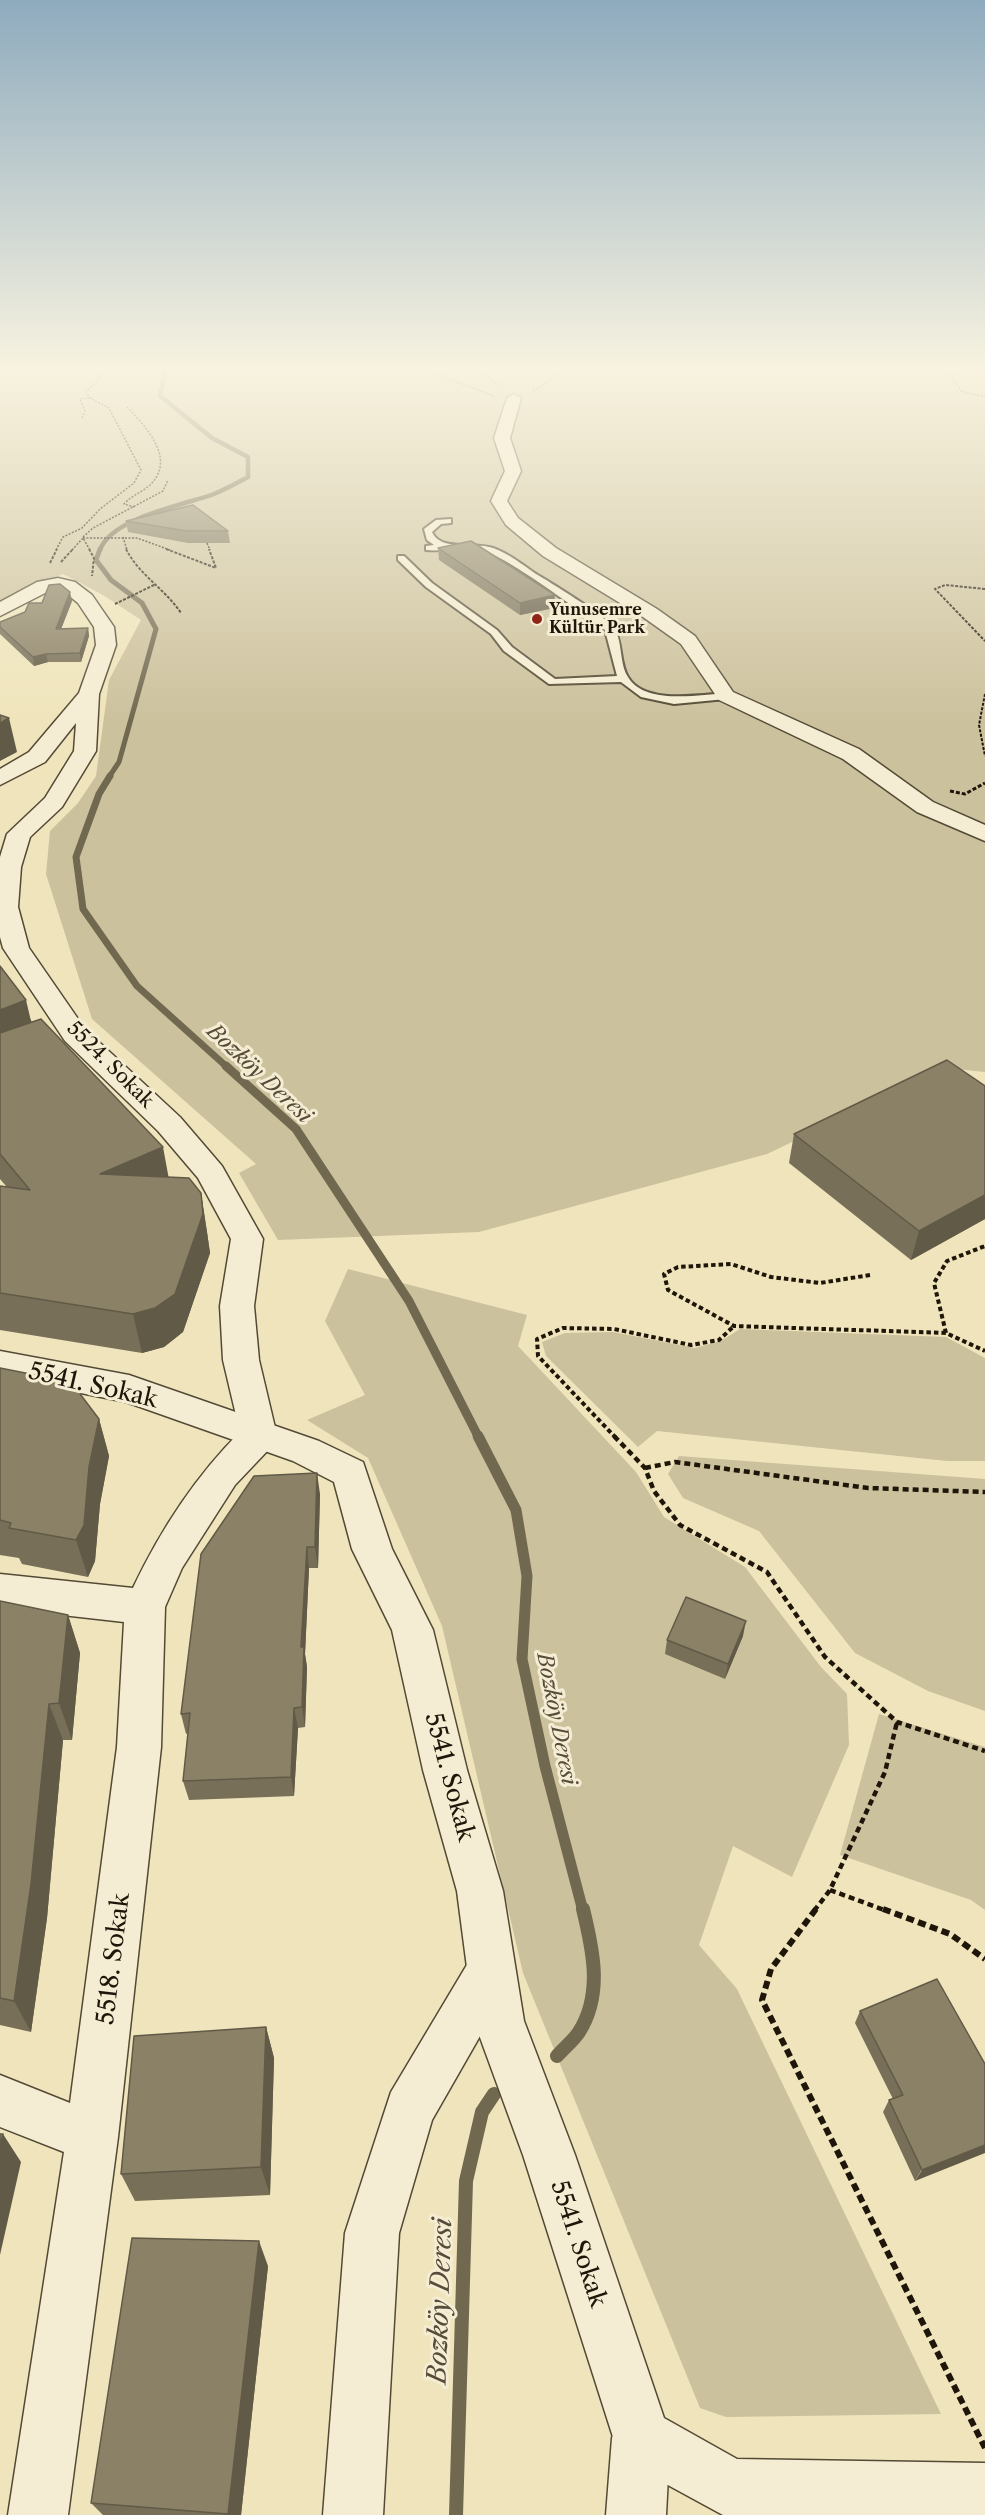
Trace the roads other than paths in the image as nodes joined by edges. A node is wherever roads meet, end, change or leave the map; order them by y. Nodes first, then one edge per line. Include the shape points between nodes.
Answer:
1 (504, 489) edge
2 (448, 521) dead end
3 (443, 547) junction
4 (429, 548) dead end
5 (401, 558) dead end
6 (118, 603) road end
7 (0, 609) edge
8 (106, 645) junction
9 (623, 679) junction
10 (89, 694) junction
11 (726, 696) junction
12 (0, 778) edge
13 (985, 834) edge
14 (0, 1364) edge
15 (259, 1436) junction
16 (0, 1591) edge
17 (145, 1607) junction
18 (491, 1970) junction
19 (0, 2102) edge
20 (92, 2138) junction
21 (641, 2438) junction
22 (985, 2493) edge
23 (38, 2515) edge
24 (353, 2515) edge
25 (636, 2515) edge

1 - 11 street via 499,501 502,513 551,555 689,641 708,665 714,684
2 - 3 lane via 427,531 431,540
3 - 4 lane
3 - 9 lane via 477,546 493,551 610,629
5 - 9 lane via 429,585 495,632 508,649 553,682
6 - 8 street, 5524. Sokak via 123,620 120,632
7 - 8 street via 54,579 86,599 104,627
8 - 10 street, 5524. Sokak
9 - 11 lane via 645,695 674,701
10 - 12 street via 37,757
10 - 15 street, 5524. Sokak via 85,751 54,802 19,834 9,867 5,907 16,948 64,1039 169,1124 211,1173 247,1239 237,1306 241,1359
11 - 13 street via 852,754 925,807
14 - 15 street, 5541. Sokak via 129,1389
15 - 17 street, 5518. Sokak via 222,1474 166,1560
15 - 18 street, 5541. Sokak via 306,1451 350,1473 372,1549 412,1630 444,1770 480,1891
16 - 17 street
17 - 20 street, 5518. Sokak via 139,1747
18 - 21 street, 5541. Sokak via 499,2021 549,2155
18 - 24 street via 409,2110 372,2234
19 - 20 street
20 - 23 street, 5518. Sokak
21 - 22 street via 732,2489
21 - 25 street

